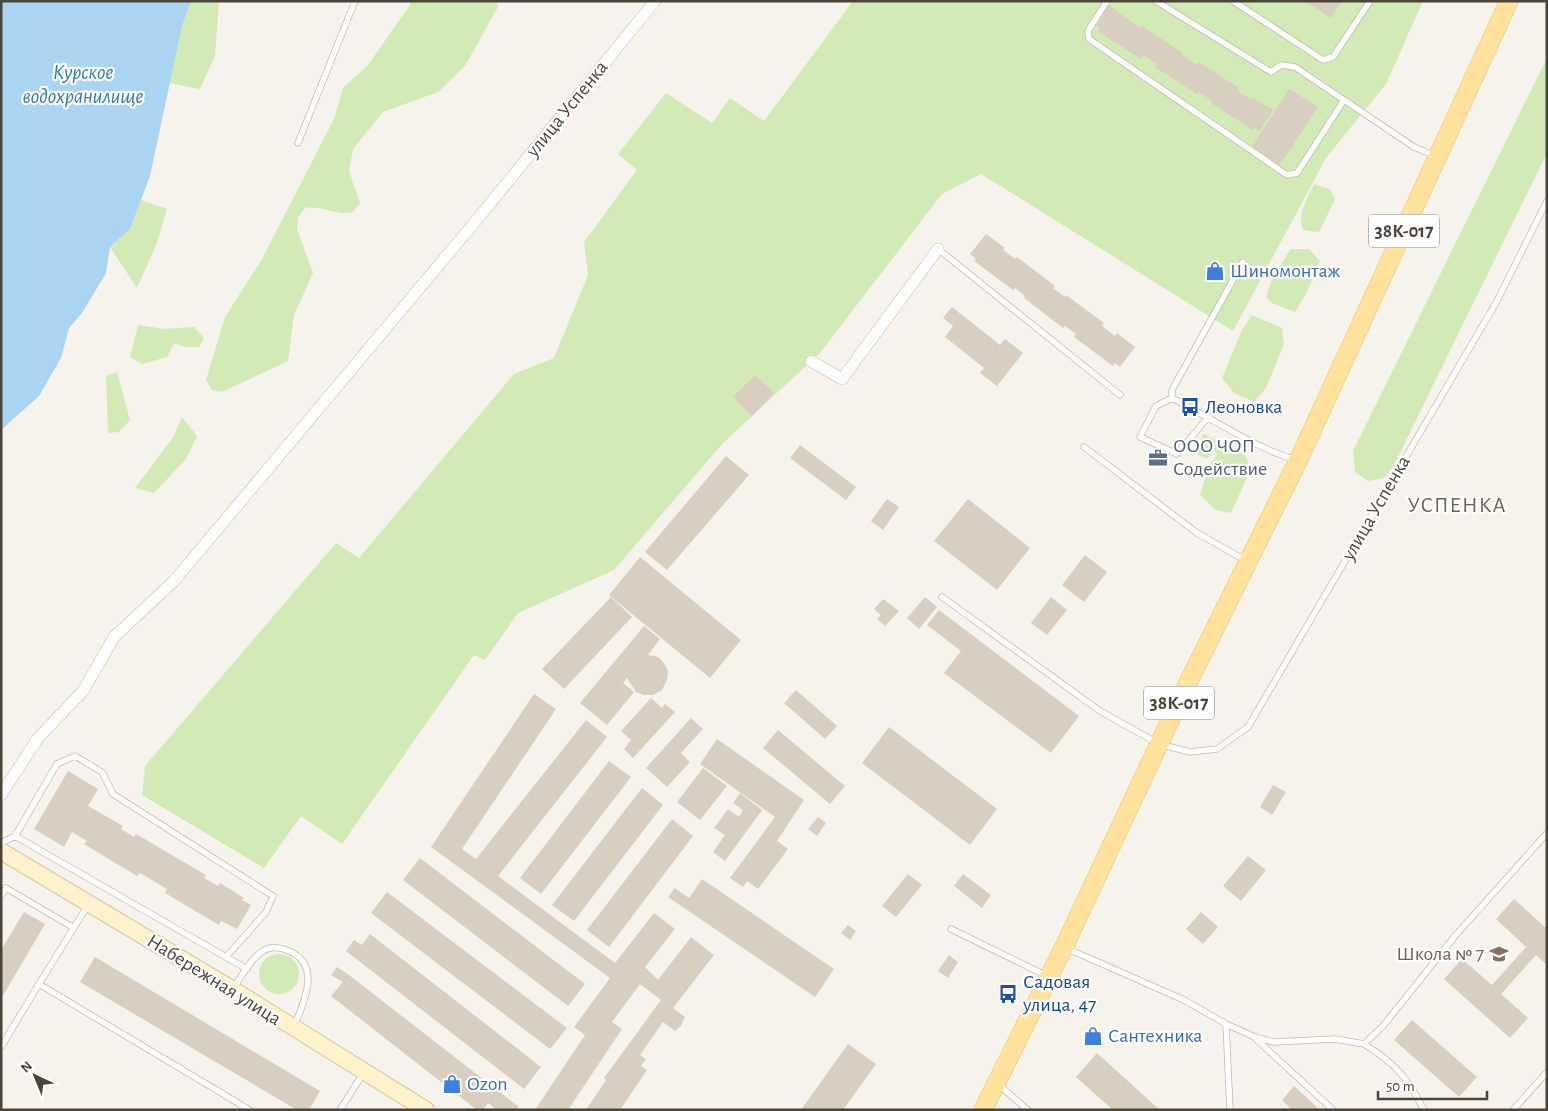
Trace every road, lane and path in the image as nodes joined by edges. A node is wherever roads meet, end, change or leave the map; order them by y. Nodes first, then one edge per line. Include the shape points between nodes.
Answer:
1 (355, 1) edge
2 (654, 1) edge
3 (1107, 1) edge
4 (1156, 1) edge
5 (1233, 1) edge
6 (1370, 1) edge
7 (1509, 1) edge
8 (1344, 100) junction
9 (298, 143) dead end
10 (1438, 157) junction
11 (1547, 201) edge
12 (938, 249) joint
13 (1243, 262) dead end
14 (812, 361) dead end
15 (1120, 394) dead end
16 (1172, 398) junction
17 (1209, 416) junction
18 (1084, 447) dead end
19 (1298, 460) junction
20 (1249, 563) junction
21 (942, 597) dead end
22 (1159, 744) junction
23 (1, 795) edge
24 (1547, 833) edge
25 (15, 836) junction
26 (1, 843) edge
27 (1, 851) edge
28 (1, 896) edge
29 (89, 903) junction
30 (74, 928) junction
31 (952, 929) dead end
32 (1064, 947) junction
33 (226, 957) junction
34 (247, 969) junction
35 (1049, 977) junction
36 (39, 984) junction
37 (232, 989) junction
38 (1226, 1024) junction
39 (294, 1028) junction
40 (1255, 1037) junction
41 (1364, 1044) junction
42 (1, 1047) edge
43 (364, 1072) junction
44 (1547, 1072) edge
45 (996, 1082) junction
46 (250, 1110) edge
47 (340, 1110) edge
48 (426, 1110) edge
49 (983, 1110) edge
50 (1028, 1110) edge
51 (1230, 1110) edge
52 (1332, 1110) edge
53 (1424, 1110) edge
54 (1514, 1110) edge

1 - 9 lane
2 - 23 street, улица Успенка via 480,216 174,581 114,638 84,691 38,738
3 - 8 lane via 1088,31 1090,39 1287,175 1297,172
4 - 8 lane via 1271,72 1280,65 1295,67
5 - 6 lane via 1323,60 1333,57
7 - 10 main road, 38К-017
8 - 10 lane via 1414,147
10 - 19 main road, 38К-017
11 - 22 lane, улица Успенка via 1497,300 1248,727 1217,749 1190,752
12 - 14 street via 842,379
12 - 15 lane
13 - 16 lane via 1172,390
16 - 17 lane
16 - 17 lane via 1156,406 1140,437 1177,454
17 - 19 lane via 1273,453
18 - 20 lane via 1197,533
19 - 20 main road, 38К-017
20 - 22 main road, 38К-017
21 - 22 lane, улица Успенка via 1100,711
22 - 32 main road, 38К-017
24 - 41 lane via 1455,936 1383,1026
25 - 26 lane
25 - 33 lane
25 - 33 lane via 56,764 75,756 102,772 113,794 273,896 266,912
27 - 29 main road, Набережная улица
28 - 30 lane via 6,888
29 - 30 lane
29 - 37 main road, Набережная улица
30 - 36 lane
31 - 35 lane
32 - 35 main road, 38К-017
32 - 38 lane via 1184,1000
33 - 34 lane
34 - 37 lane
34 - 39 lane via 258,954 271,948 282,948 302,960 308,972 309,988
35 - 45 main road, 38К-017
36 - 42 lane
36 - 46 lane
37 - 39 main road, Набережная улица
38 - 40 lane
38 - 51 lane
39 - 43 main road, Набережная улица
40 - 41 lane via 1273,1042 1336,1039
40 - 52 lane
41 - 53 lane via 1385,1056 1410,1082
43 - 47 lane
43 - 48 main road, Набережная улица
44 - 54 lane
45 - 49 main road, 38К-017
45 - 50 lane

